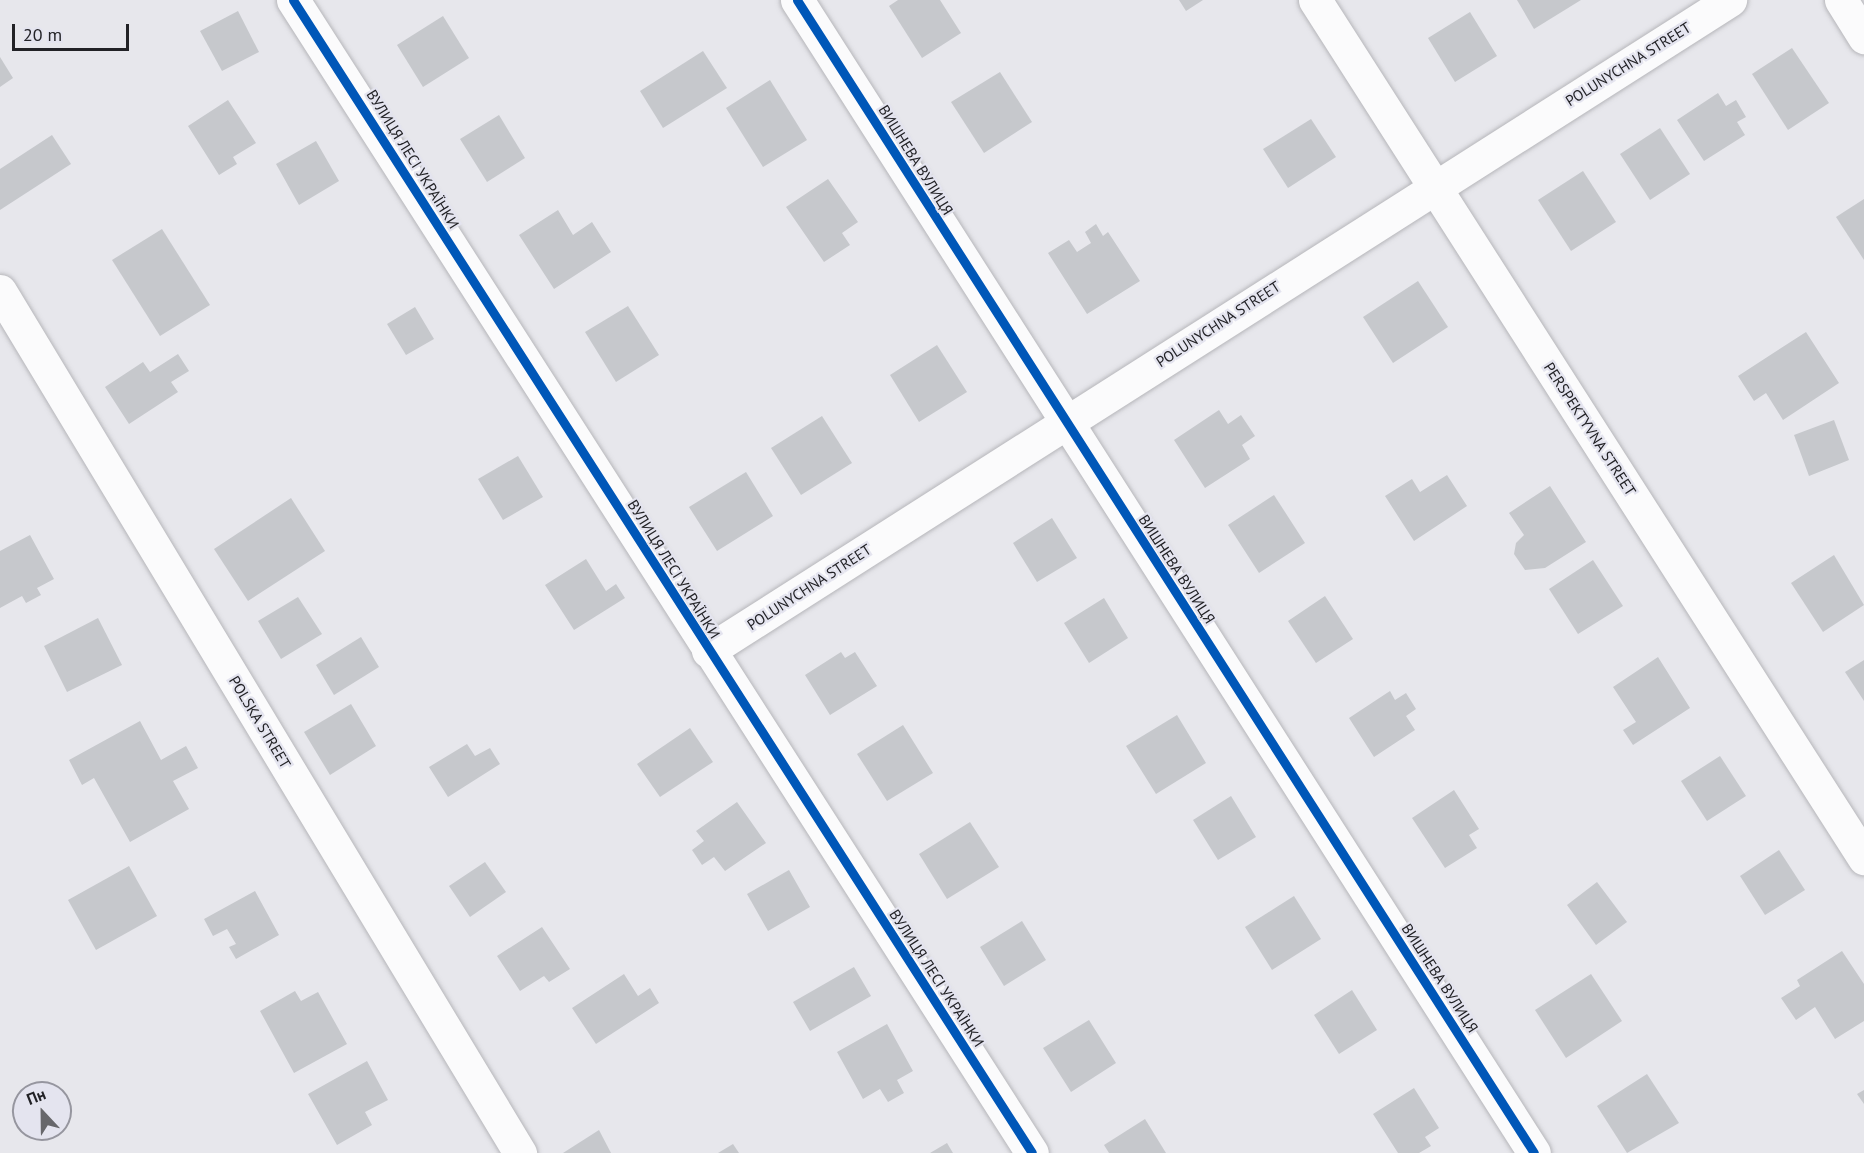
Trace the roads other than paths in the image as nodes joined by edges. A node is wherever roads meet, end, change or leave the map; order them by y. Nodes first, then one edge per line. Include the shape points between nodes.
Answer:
1 (293, 0) edge
2 (797, 0) edge
3 (1315, 0) edge
4 (1730, 0) edge
5 (1841, 0) edge
6 (1864, 37) edge
7 (1434, 186) junction
8 (0, 291) edge
9 (1064, 423) junction
10 (708, 651) junction
11 (1864, 858) edge
12 (520, 1153) edge
13 (1032, 1153) edge
14 (1534, 1153) edge

1 - 10 street, ВУЛИЦЯ ЛЕСІ УКРАЇНКИ
2 - 9 street, ВИШНЕВА ВУЛИЦЯ
3 - 7 street, PERSPEKTYVNA STREET
4 - 7 street, POLUNYCHNA STREET
5 - 6 street
7 - 9 street, POLUNYCHNA STREET
7 - 11 street, PERSPEKTYVNA STREET
8 - 12 street, POLSKA STREET
9 - 10 street, POLUNYCHNA STREET
9 - 14 street, ВИШНЕВА ВУЛИЦЯ
10 - 13 street, ВУЛИЦЯ ЛЕСІ УКРАЇНКИ

